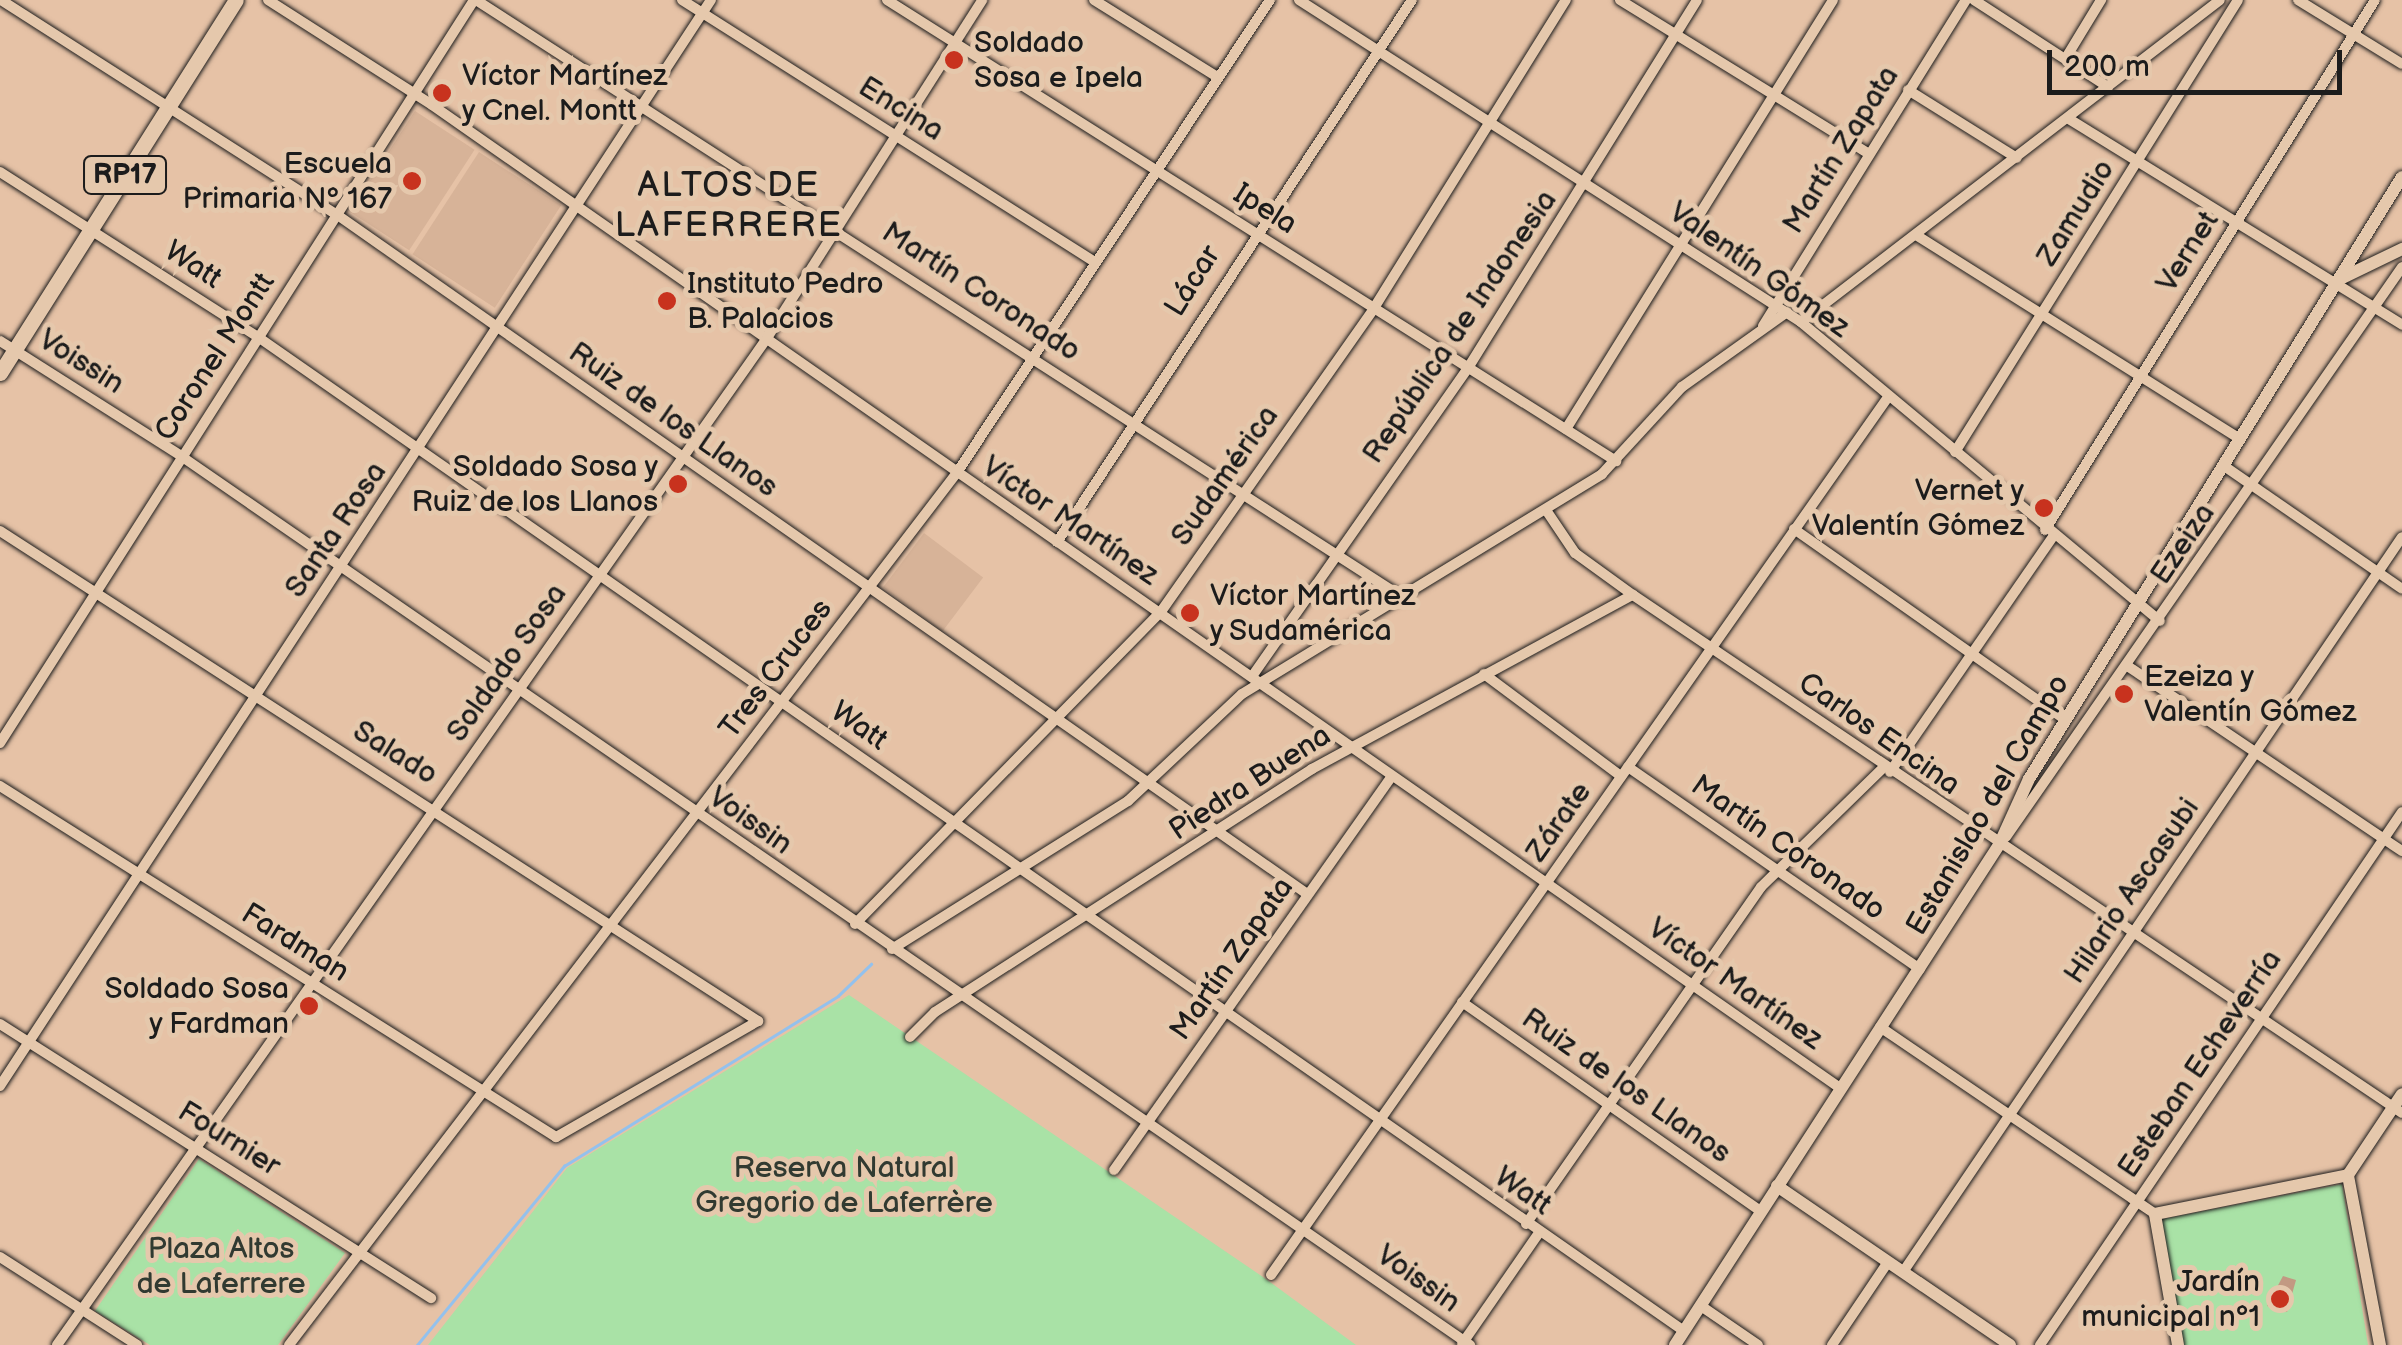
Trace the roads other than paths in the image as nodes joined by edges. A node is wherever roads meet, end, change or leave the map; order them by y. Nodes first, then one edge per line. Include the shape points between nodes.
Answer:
1 (1, 0) edge
2 (236, 0) edge
3 (268, 0) edge
4 (475, 0) edge
5 (682, 0) edge
6 (711, 0) edge
7 (887, 0) edge
8 (982, 0) edge
9 (1094, 0) edge
10 (1270, 0) edge
11 (1299, 0) edge
12 (1412, 0) edge
13 (1566, 0) edge
14 (1620, 0) edge
15 (1697, 0) edge
16 (1834, 0) edge
17 (1966, 0) edge
18 (1974, 0) edge
19 (2101, 0) edge
20 (2220, 0) edge
21 (2238, 0) edge
22 (2298, 0) edge
23 (2375, 0) edge
24 (703, 13) junction
25 (1676, 34) junction
26 (2354, 35) junction
27 (954, 44) junction
28 (1380, 51) junction
29 (2066, 56) junction
30 (2402, 64) edge
31 (1217, 77) junction
32 (2108, 87) junction
33 (1908, 90) junction
34 (414, 93) junction
35 (1774, 95) junction
36 (642, 107) junction
37 (168, 108) junction
38 (2069, 118) junction
39 (1490, 121) junction
40 (898, 136) junction
41 (1868, 153) junction
42 (2017, 158) junction
43 (2136, 163) junction
44 (1154, 169) junction
45 (0, 172) edge
46 (2402, 177) edge
47 (1586, 182) junction
48 (578, 208) junction
49 (336, 214) junction
50 (2236, 223) junction
51 (92, 229) junction
52 (837, 230) junction
53 (1254, 232) junction
54 (1916, 235) junction
55 (1680, 244) junction
56 (2402, 249) edge
57 (1093, 261) junction
58 (2402, 267) edge
59 (2337, 282) junction
60 (1775, 304) junction
61 (1374, 308) junction
62 (2375, 308) junction
63 (1787, 312) junction
64 (2041, 318) junction
65 (1801, 322) junction
66 (2402, 326) edge
67 (499, 328) junction
68 (1761, 328) junction
69 (258, 337) junction
70 (767, 338) junction
71 (7, 345) edge
72 (1035, 356) junction
73 (1468, 368) junction
74 (0, 373) edge
75 (2139, 379) junction
76 (1888, 397) junction
77 (1135, 420) junction
78 (1566, 429) junction
79 (2240, 438) junction
80 (420, 450) junction
81 (1955, 452) junction
82 (181, 456) junction
83 (683, 458) junction
84 (1616, 461) junction
85 (2224, 466) junction
86 (956, 474) junction
87 (2252, 487) junction
88 (1246, 491) junction
89 (1546, 510) junction
90 (1794, 529) junction
91 (0, 532) edge
92 (2049, 534) junction
93 (2402, 537) edge
94 (1056, 542) junction
95 (1338, 554) junction
96 (341, 566) junction
97 (2378, 572) junction
98 (600, 576) junction
99 (870, 588) junction
100 (2402, 588) edge
101 (96, 591) junction
102 (1633, 595) junction
103 (1405, 599) junction
104 (2135, 607) junction
105 (1160, 612) junction
106 (2160, 622) junction
107 (1710, 649) junction
108 (1973, 654) junction
109 (2129, 667) junction
110 (1484, 674) junction
111 (1258, 678) junction
112 (519, 690) junction
113 (256, 695) junction
114 (782, 703) junction
115 (1056, 719) junction
116 (2066, 720) junction
117 (0, 744) edge
118 (1350, 748) junction
119 (2256, 753) junction
120 (1887, 770) junction
121 (1625, 771) junction
122 (1391, 778) junction
123 (1142, 783) junction
124 (0, 786) edge
125 (436, 808) junction
126 (2402, 812) edge
127 (696, 815) junction
128 (953, 822) junction
129 (1218, 832) junction
130 (2383, 839) junction
131 (1999, 845) junction
132 (2402, 852) edge
133 (1019, 868) junction
134 (1775, 870) junction
135 (140, 874) junction
136 (1546, 883) junction
137 (1307, 894) junction
138 (1088, 917) junction
139 (614, 922) junction
140 (855, 924) junction
141 (2133, 933) junction
142 (892, 949) junction
143 (1920, 969) junction
144 (312, 983) junction
145 (1692, 985) junction
146 (965, 994) junction
147 (1462, 1002) junction
148 (1225, 1012) junction
149 (2261, 1020) junction
150 (0, 1024) edge
151 (1880, 1027) junction
152 (910, 1037) dead end
153 (28, 1042) junction
154 (0, 1086) edge
155 (1840, 1088) junction
156 (482, 1093) junction
157 (2402, 1094) edge
158 (1609, 1104) junction
159 (2398, 1110) edge
160 (2010, 1116) junction
161 (1380, 1120) junction
162 (1148, 1123) junction
163 (564, 1137) joint
164 (195, 1147) junction
165 (1114, 1170) dead end
166 (2348, 1175) junction
167 (1777, 1186) junction
168 (2137, 1202) junction
169 (1761, 1211) junction
170 (2155, 1214) junction
171 (1526, 1224) junction
172 (1303, 1230) junction
173 (1539, 1233) junction
174 (360, 1251) junction
175 (0, 1257) edge
176 (1888, 1262) junction
177 (1902, 1272) junction
178 (1271, 1275) dead end
179 (431, 1298) dead end
180 (1701, 1306) junction
181 (82, 1310) junction
182 (1684, 1331) junction
183 (1465, 1344) edge
184 (57, 1345) edge
185 (137, 1345) edge
186 (288, 1345) edge
187 (1675, 1345) edge
188 (1758, 1345) edge
189 (1832, 1345) edge
190 (2010, 1345) edge
191 (2040, 1345) edge
192 (2178, 1345) edge
193 (2380, 1345) edge

1 - 37 street, Ruiz de los Llanos
2 - 37 main road, RP17
3 - 34 street, Víctor Martínez
4 - 34 street, Coronel Montt
4 - 36 street, Martín Coronado
5 - 24 street, Encina
6 - 24 street, Santa Rosa
7 - 27 street, Ipela
8 - 27 street, Soldado Sosa
9 - 31 street
10 - 31 street, Tres Cruces
11 - 28 street, Valentín Gómez
12 - 28 street, Lácar
13 - 39 street, Sudamérica
14 - 25 street
15 - 25 street, República de Indonesia
16 - 35 street
17 - 33 street, Martín Zapata
18 - 29 street
19 - 29 street
20 - 32 street
21 - 43 street, Zamudio
22 - 26 street
23 - 26 street, Vernet
24 - 36 street, Santa Rosa
24 - 40 street, Encina
25 - 35 street
25 - 47 street, República de Indonesia
26 - 30 street
26 - 50 street, Vernet
27 - 40 street, Soldado Sosa
27 - 44 street, Ipela
28 - 39 street, Valentín Gómez
28 - 53 street, Lácar
29 - 32 street
31 - 44 street, Tres Cruces
32 - 38 street
33 - 41 street, Martín Zapata
33 - 42 street
34 - 48 street, Víctor Martínez
34 - 49 street, Coronel Montt
35 - 41 street
35 - 55 street
36 - 48 street, Santa Rosa
36 - 52 street, Martín Coronado
37 - 49 street, Ruiz de los Llanos
37 - 51 main road, RP17
38 - 42 street
38 - 43 street
39 - 47 street, Valentín Gómez
39 - 61 street, Sudamérica
40 - 52 street, Soldado Sosa
40 - 57 street, Encina
41 - 60 street, Martín Zapata
42 - 54 street
43 - 50 street
43 - 64 street, Zamudio
44 - 53 street, Ipela
44 - 57 street, Tres Cruces
45 - 51 street, Watt
46 - 59 street, Estanislao del Campo
47 - 55 street, Valentín Gómez
47 - 73 street, República de Indonesia
48 - 67 street, Santa Rosa
48 - 70 street, Víctor Martínez
49 - 67 street, Ruiz de los Llanos
49 - 69 street, Coronel Montt
50 - 59 street
50 - 75 street, Vernet
51 - 69 street, Watt
51 - 71 main road, RP17
52 - 70 street, Soldado Sosa
52 - 72 street, Martín Coronado
53 - 61 street, Ipela
53 - 77 street, Lácar
54 - 64 street
54 - 65 street
55 - 60 street, Valentín Gómez
55 - 78 street
56 - 59 street
57 - 72 street, Tres Cruces
58 - 62 street, Ezeiza
59 - 62 street
59 - 79 street, Estanislao del Campo
60 - 63 street, Valentín Gómez
60 - 68 street, Martín Zapata
61 - 73 street, Ipela
61 - 88 street, Sudamérica
62 - 66 street
62 - 87 street, Ezeiza
63 - 65 street, Valentín Gómez
63 - 68 street
64 - 75 street
64 - 81 street, Zamudio
65 - 76 street, Valentín Gómez
67 - 80 street, Santa Rosa
67 - 83 street, Ruiz de los Llanos
68 - 84 street via 1682,387
69 - 80 street, Watt
69 - 82 street, Coronel Montt
70 - 83 street, Soldado Sosa
70 - 86 street, Víctor Martínez
71 - 74 main road, RP17
71 - 82 street, Voissin
72 - 77 street, Martín Coronado
72 - 86 street, Tres Cruces
73 - 78 street, Ipela
73 - 95 street, República de Indonesia
75 - 79 street
75 - 92 street, Vernet
76 - 81 street, Valentín Gómez
76 - 90 street, Zárate
77 - 88 street, Martín Coronado
77 - 94 street, Lácar
78 - 84 street, Ipela
79 - 85 street, Estanislao del Campo
80 - 96 street, Santa Rosa
80 - 98 street, Watt
81 - 92 street, Valentín Gómez
82 - 96 street, Voissin
82 - 101 street, Coronel Montt
83 - 98 street, Soldado Sosa
83 - 99 street, Ruiz de los Llanos
84 - 89 street
85 - 87 street
85 - 104 street, Estanislao del Campo
86 - 94 street, Víctor Martínez
86 - 99 street, Tres Cruces
87 - 97 street
87 - 106 street, Ezeiza
88 - 95 street, Martín Coronado
88 - 105 street, Sudamérica
89 - 102 street, Carlos Encina via 1575,554
89 - 103 street
90 - 107 street, Zárate
90 - 108 street
91 - 101 street, Salado
92 - 104 street, Valentín Gómez
92 - 108 street, Vernet
93 - 97 street, Hilario Ascasubi
94 - 105 street, Víctor Martínez
95 - 103 street, Martín Coronado
95 - 111 street, República de Indonesia
96 - 112 street, Voissin
96 - 113 street, Santa Rosa
97 - 100 street
97 - 119 street, Hilario Ascasubi
98 - 112 street, Soldado Sosa
98 - 114 street, Watt
99 - 114 street, Tres Cruces
99 - 115 street, Ruiz de los Llanos
101 - 113 street, Salado
101 - 117 street, Coronel Montt
102 - 107 street, Carlos Encina
102 - 110 street, Piedra Buena
103 - 111 street
104 - 106 street, Valentín Gómez
104 - 116 street, Estanislao del Campo
105 - 111 street, Víctor Martínez
105 - 115 street, Sudamérica
106 - 109 street, Ezeiza
107 - 120 street, Carlos Encina
107 - 121 street, Zárate
108 - 116 street
108 - 120 street, Vernet
109 - 119 street
109 - 131 street, Ezeiza
110 - 118 street, Piedra Buena
110 - 121 street, Martín Coronado
111 - 118 street, Víctor Martínez
111 - 123 street
112 - 125 street, Soldado Sosa
112 - 127 street, Voissin
113 - 125 street, Salado
113 - 135 street, Santa Rosa
114 - 127 street, Tres Cruces
114 - 128 street, Watt
115 - 123 street, Ruiz de los Llanos
115 - 128 street, Sudamérica
116 - 131 street, Estanislao del Campo
118 - 122 street, Víctor Martínez
118 - 129 street, Piedra Buena
119 - 130 street
119 - 141 street, Hilario Ascasubi
120 - 131 street, Carlos Encina
120 - 134 street, Vernet
121 - 134 street, Martín Coronado
121 - 136 street, Zárate
122 - 136 street, Víctor Martínez
122 - 137 street, Martín Zapata
123 - 129 street, Ruiz de los Llanos
123 - 133 street via 1128,801
124 - 135 street, Fardman
125 - 139 street, Salado
125 - 144 street, Soldado Sosa
126 - 130 street, Esteban Echeverría
127 - 139 street, Tres Cruces
127 - 140 street, Voissin
128 - 133 street, Watt
128 - 140 street, Sudamérica
129 - 137 street, Ruiz de los Llanos
129 - 138 street, Piedra Buena
130 - 132 street
130 - 149 street, Esteban Echeverría
131 - 141 street, Carlos Encina
131 - 143 street, Estanislao del Campo
133 - 138 street, Watt
133 - 142 street
134 - 143 street, Martín Coronado
134 - 145 street, Vernet
135 - 144 street, Fardman
135 - 153 street, Santa Rosa
136 - 145 street, Víctor Martínez
136 - 147 street, Zárate
137 - 148 street, Martín Zapata
138 - 146 street, Piedra Buena
138 - 148 street, Watt
139 - 156 street, Tres Cruces
139 - 163 street, Salado via 758,1021
140 - 142 street, Voissin
141 - 149 street, Carlos Encina
141 - 160 street, Hilario Ascasubi
142 - 146 street, Voissin
143 - 151 street, Estanislao del Campo
144 - 156 street, Fardman
144 - 164 street, Soldado Sosa
145 - 155 street, Víctor Martínez
145 - 158 street, Vernet
146 - 152 street, Piedra Buena
146 - 162 street, Voissin
147 - 158 street, Ruiz de los Llanos
147 - 161 street, Zárate
148 - 161 street, Watt
148 - 162 street, Martín Zapata
149 - 159 street, Carlos Encina
149 - 168 street, Esteban Echeverría
150 - 153 street, Fournier
151 - 155 street, Estanislao del Campo
151 - 160 street
153 - 154 street, Santa Rosa
153 - 164 street, Fournier
155 - 167 street, Estanislao del Campo
156 - 163 street, Fardman
156 - 174 street, Tres Cruces
157 - 159 street
158 - 169 street, Ruiz de los Llanos
158 - 171 street, Vernet
159 - 166 street
160 - 168 street
160 - 177 street, Hilario Ascasubi
161 - 171 street, Watt
161 - 172 street, Zárate
162 - 165 street, Martín Zapata
162 - 172 street, Voissin
164 - 174 street, Fournier
164 - 181 street, Soldado Sosa
166 - 170 street
166 - 193 street
167 - 169 street, Estanislao del Campo
167 - 176 street
168 - 170 street
168 - 191 street, Esteban Echeverría
169 - 180 street, Estanislao del Campo
170 - 192 street
171 - 173 street, Watt
172 - 178 street, Zárate
172 - 183 street, Voissin
173 - 182 street, Watt
173 - 183 street
174 - 179 street, Fournier
174 - 186 street, Tres Cruces
175 - 181 street
176 - 177 street
176 - 189 street
177 - 190 street
180 - 182 street, Estanislao del Campo
180 - 188 street
181 - 184 street, Soldado Sosa
181 - 185 street
182 - 187 street, Estanislao del Campo

